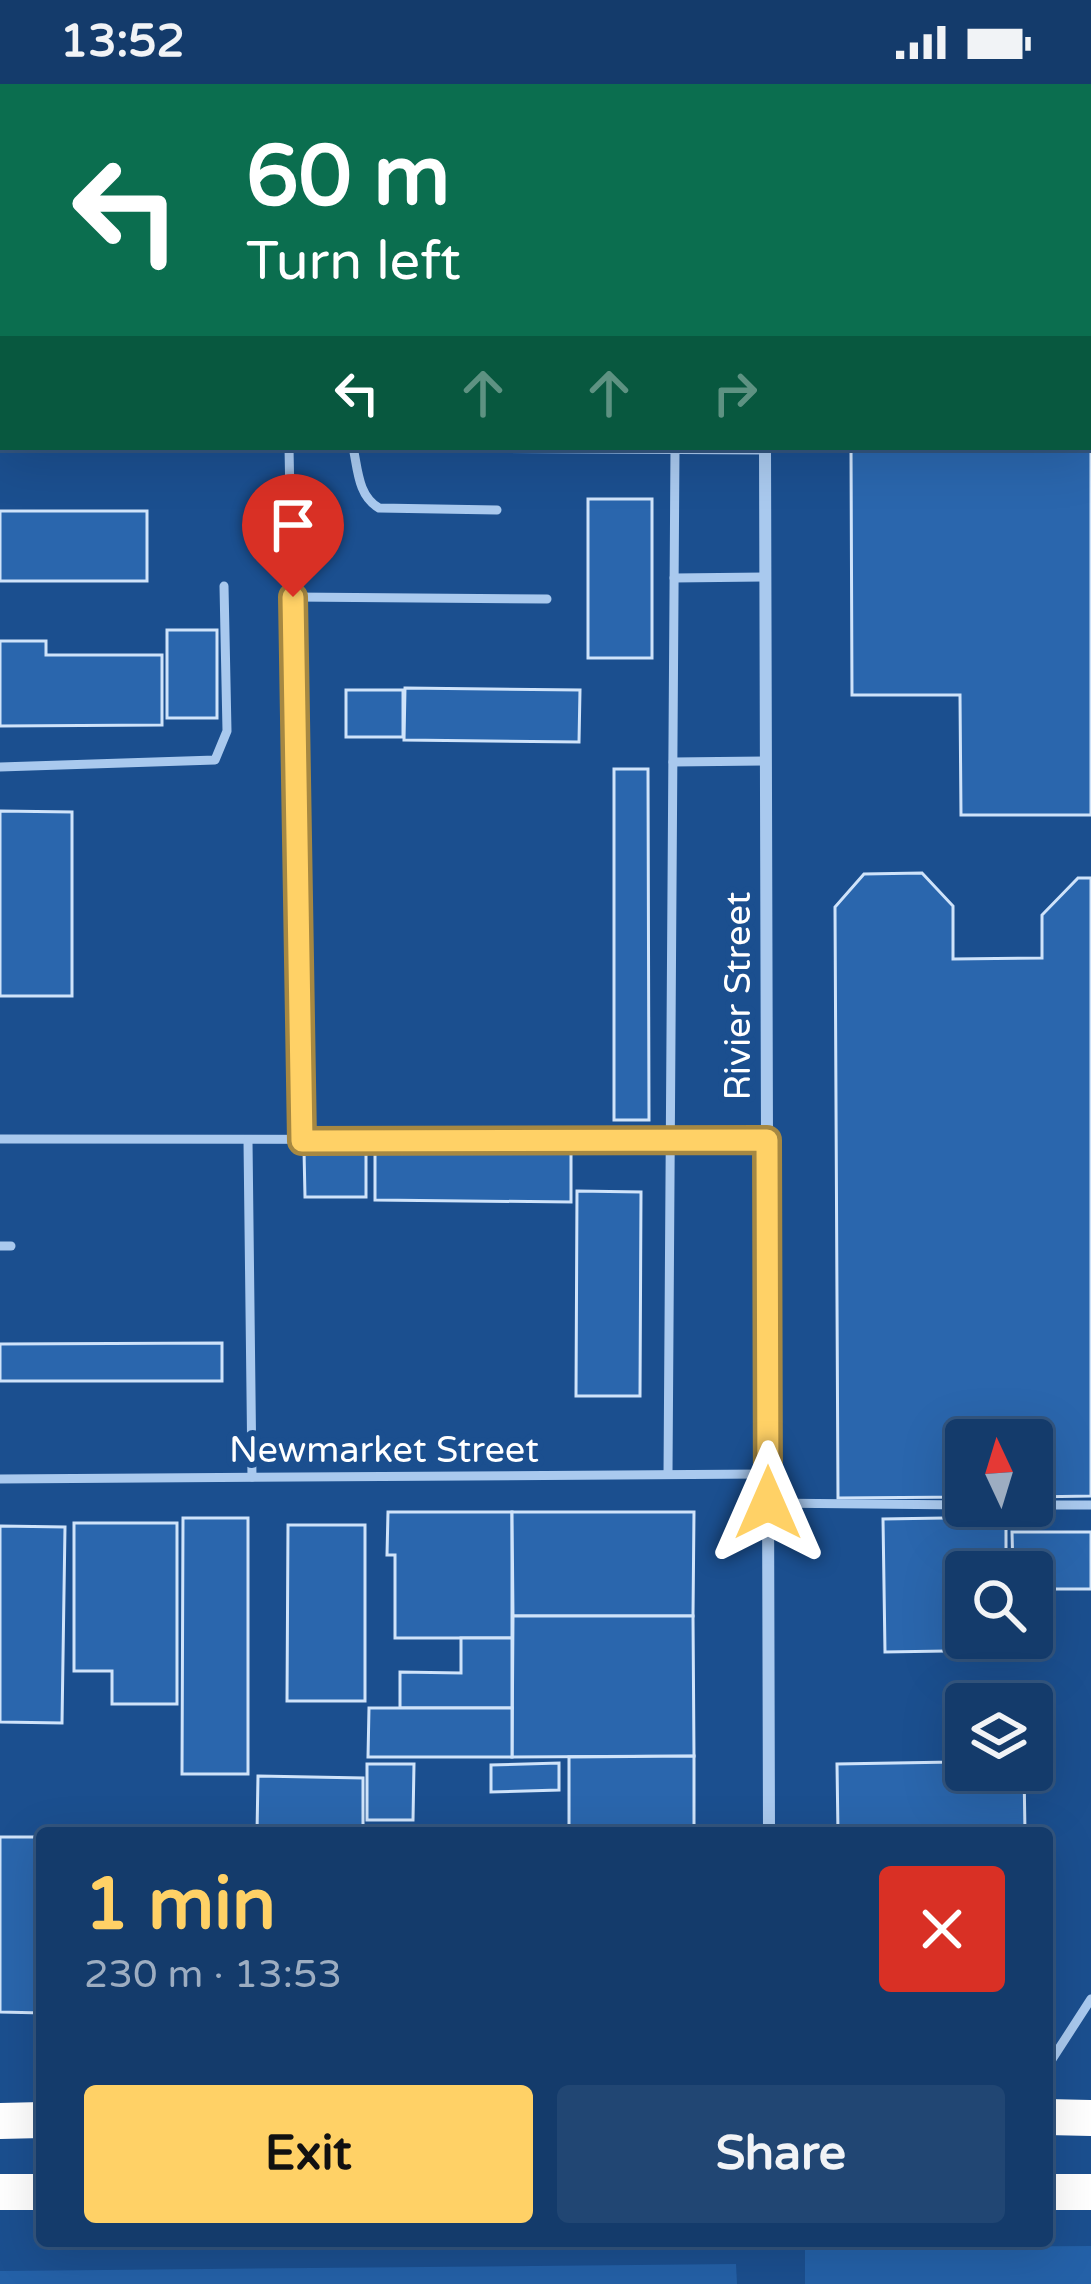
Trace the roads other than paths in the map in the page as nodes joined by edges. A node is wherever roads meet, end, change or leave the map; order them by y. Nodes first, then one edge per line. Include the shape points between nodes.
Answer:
1 (289, 450) edge
2 (354, 450) edge
3 (675, 450) edge
4 (765, 450) edge
5 (497, 510) dead end
6 (765, 577) junction
7 (674, 578) junction
8 (224, 586) dead end
9 (293, 597) junction
10 (547, 599) dead end
11 (766, 761) junction
12 (673, 762) junction
13 (0, 767) edge
14 (0, 1138) edge
15 (671, 1139) junction
16 (767, 1140) junction
17 (248, 1141) junction
18 (302, 1141) junction
19 (668, 1474) junction
20 (768, 1474) junction
21 (252, 1477) junction
22 (0, 1479) edge
23 (768, 1503) junction
24 (1091, 1504) edge
25 (945, 1505) edge
26 (1053, 1505) edge
27 (770, 1827) edge
28 (1091, 1999) edge
29 (1053, 2058) edge
30 (1053, 2117) edge
31 (1091, 2118) edge
32 (36, 2120) edge
33 (0, 2121) edge
34 (0, 2192) edge
35 (36, 2192) edge
36 (1053, 2192) edge
37 (1091, 2192) edge

1 - 9 lane
2 - 5 lane via 361,486 379,508
3 - 7 lane
4 - 6 street, Rivier Street
6 - 7 lane
6 - 11 street, Rivier Street
7 - 12 lane
8 - 13 lane via 227,731 215,760
9 - 10 lane
9 - 18 lane
11 - 12 lane
11 - 16 street, Rivier Street
12 - 15 lane
14 - 17 lane
15 - 16 lane
15 - 18 lane
15 - 19 lane
16 - 20 street, Rivier Street
17 - 18 lane
17 - 21 lane
19 - 20 lane, Newmarket Street
19 - 21 lane, Newmarket Street
20 - 23 street, Rivier Street
21 - 22 lane, Newmarket Street
23 - 25 lane
23 - 27 street, Rivier Street
24 - 26 lane
28 - 29 lane
30 - 31 highway
32 - 33 highway
34 - 35 highway
36 - 37 highway

